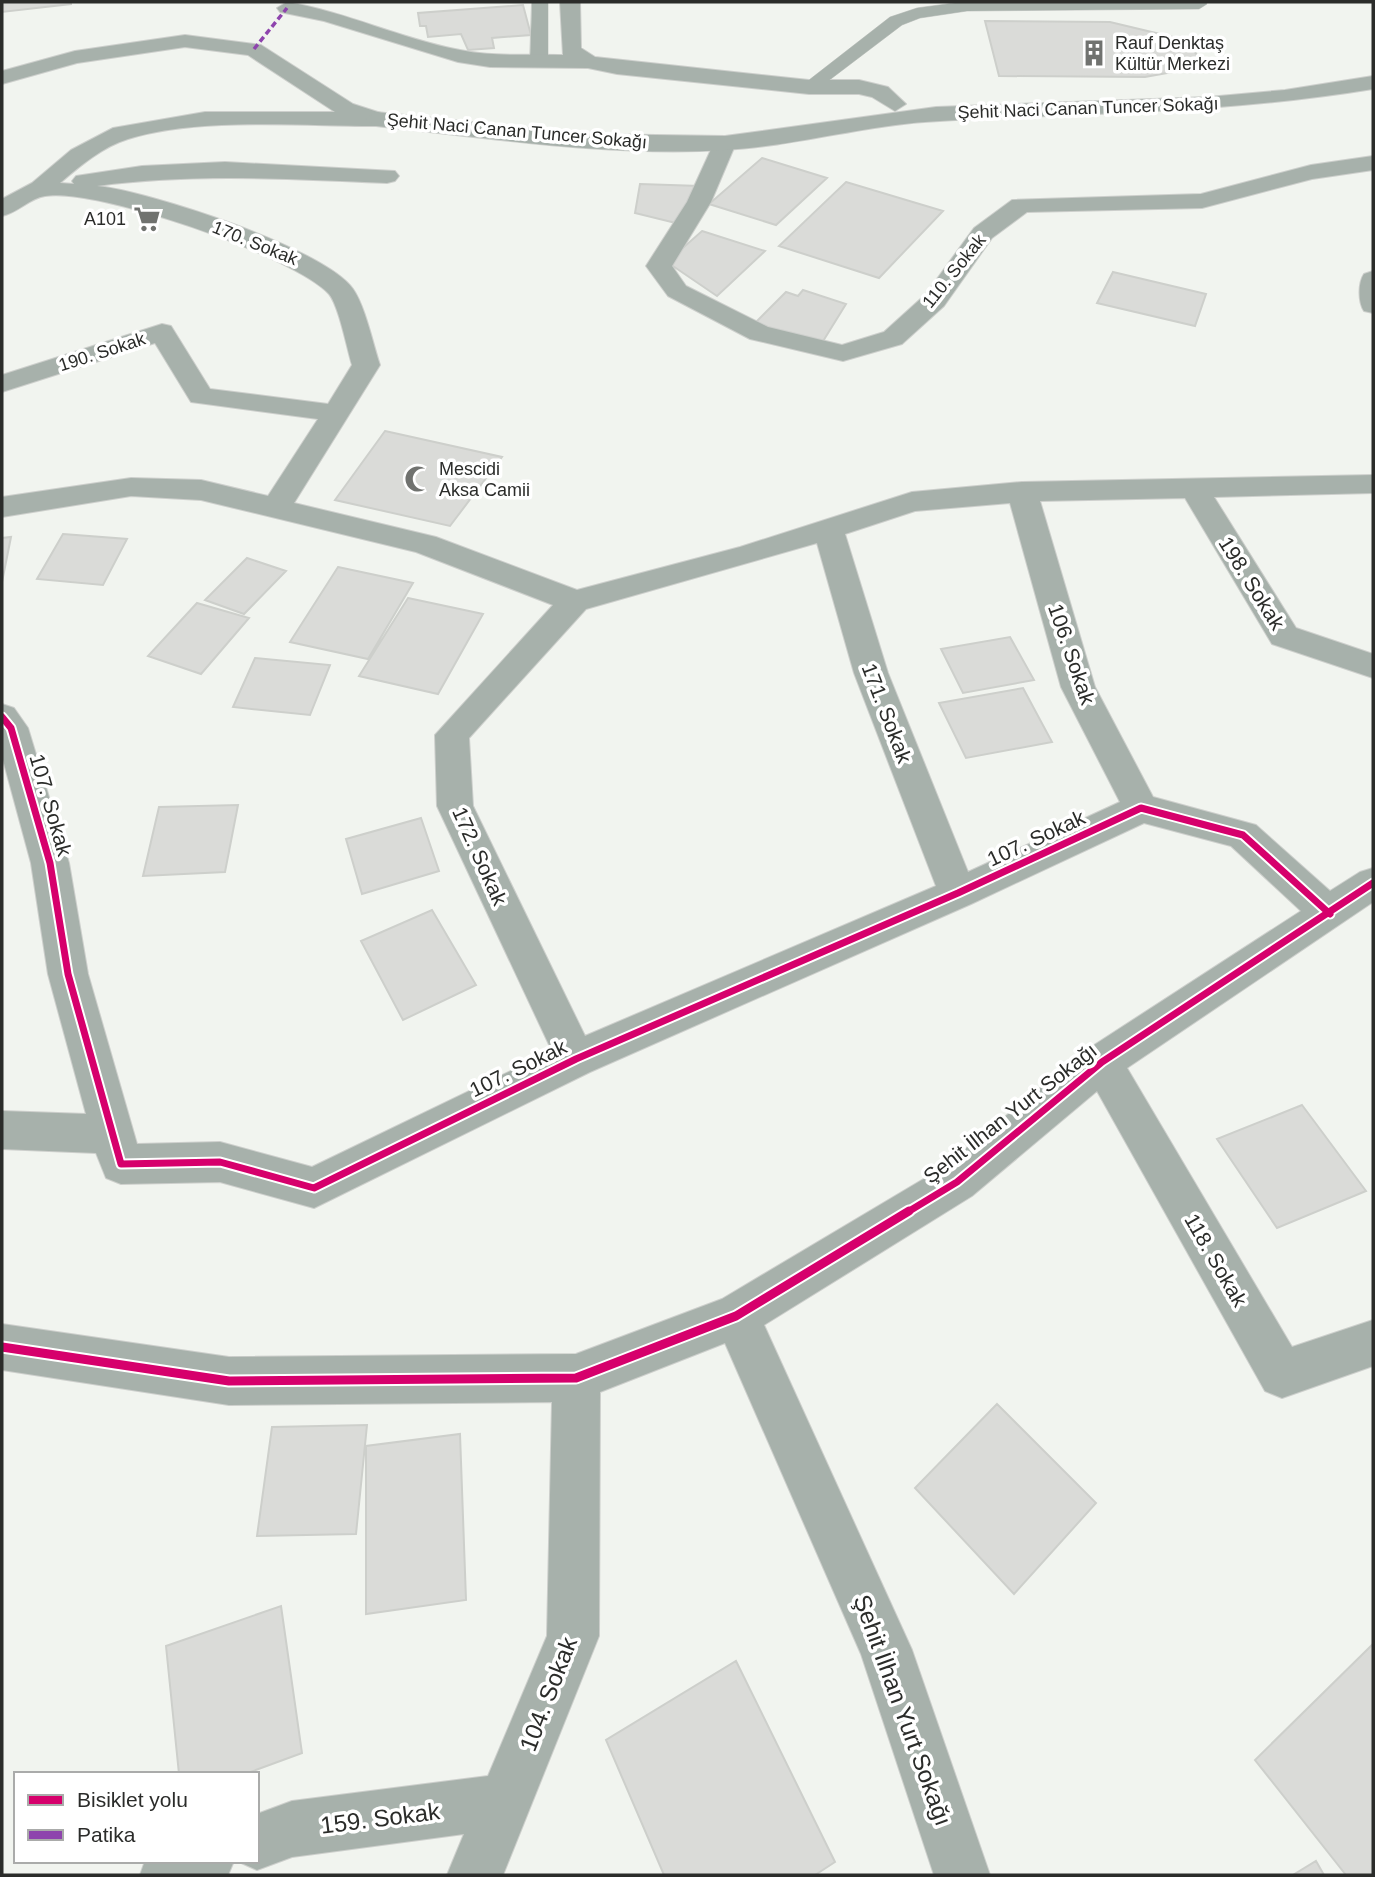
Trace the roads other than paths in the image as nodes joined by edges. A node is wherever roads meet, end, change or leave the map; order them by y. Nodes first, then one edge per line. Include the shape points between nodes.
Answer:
1 (540, 2) edge
2 (570, 2) edge
3 (1199, 4) dead end
4 (287, 8) dead end
5 (539, 60) junction
6 (588, 62) junction
7 (1373, 71) edge
8 (2, 78) edge
9 (1373, 83) edge
10 (808, 87) junction
11 (901, 111) junction
12 (376, 119) junction
13 (725, 143) junction
14 (1373, 163) edge
15 (387, 176) dead end
16 (34, 179) junction
17 (2, 209) edge
18 (1373, 279) edge
19 (1373, 305) edge
20 (2, 384) edge
21 (335, 414) junction
22 (1373, 484) edge
23 (1193, 487) junction
24 (1022, 492) junction
25 (2, 507) edge
26 (275, 509) junction
27 (828, 529) junction
28 (575, 601) junction
29 (1373, 666) edge
30 (2, 717) edge
31 (13, 781) edge
32 (1142, 808) junction
33 (1373, 883) edge
34 (958, 893) junction
35 (1330, 914) junction
36 (576, 1059) junction
37 (1102, 1062) junction
38 (2, 1130) edge
39 (113, 1134) junction
40 (736, 1316) junction
41 (1373, 1343) edge
42 (2, 1347) edge
43 (576, 1378) junction
44 (506, 1801) junction
45 (259, 1841) edge
46 (201, 1863) edge
47 (168, 1875) edge
48 (475, 1875) edge
49 (962, 1875) edge

1 - 5 lane
2 - 6 street via 571,51
3 - 10 lane via 967,6 916,13 896,21
4 - 5 street via 349,20 381,35 462,57
5 - 6 street
6 - 10 street
7 - 11 street, Şehit Naci Canan Tuncer Sokağı via 1178,95 950,98
8 - 12 street, Şehit Naci Canan Tuncer Sokağı via 75,57 185,41 254,50 345,109
9 - 11 street, Şehit Naci Canan Tuncer Sokağı via 1208,104
10 - 11 street via 822,97
11 - 13 street, Şehit Naci Canan Tuncer Sokağı via 831,131
12 - 13 street, Şehit Naci Canan Tuncer Sokağı via 587,141
12 - 16 street via 205,118 121,133
13 - 14 street, 110. Sokak via 699,202 659,266 677,291 759,333 843,354 893,338 935,300 983,233 1021,205 1202,201 1311,172
15 - 16 street via 225,169
16 - 17 street
16 - 21 street, 170. Sokak via 112,195 205,223 304,264 342,292 366,365
18 - 19 street
20 - 21 street, 190. Sokak via 162,332 201,396
21 - 26 street, 170. Sokak
22 - 23 street
23 - 24 street
23 - 29 street, 198. Sokak via 1284,636
24 - 27 street via 912,502
24 - 32 street, 106. Sokak via 1078,687
25 - 26 street via 131,488 201,490
26 - 28 street via 425,544
27 - 28 street
27 - 34 street, 171. Sokak via 871,673
28 - 36 street, 172. Sokak via 452,735 455,806
30 - 31 street, 107. Sokak via 11,728
31 - 39 street, 107. Sokak via 50,863 68,974
32 - 34 street, 107. Sokak
32 - 35 street via 1243,835
33 - 35 street, Şehit İlhan Yurt Sokağı
34 - 36 street, 107. Sokak
35 - 37 street, Şehit İlhan Yurt Sokağı
36 - 39 street, 107. Sokak via 314,1188 220,1162 121,1164
37 - 40 street, Şehit İlhan Yurt Sokağı via 957,1182
37 - 41 street, 118. Sokak via 1282,1374
38 - 39 street
40 - 43 street, Şehit İlhan Yurt Sokağı
40 - 49 street, Şehit İlhan Yurt Sokağı via 886,1650
42 - 43 street via 229,1381
43 - 44 street, 104. Sokak via 573,1636
44 - 45 street, 159. Sokak via 292,1829
44 - 48 street, 104. Sokak
46 - 47 street

